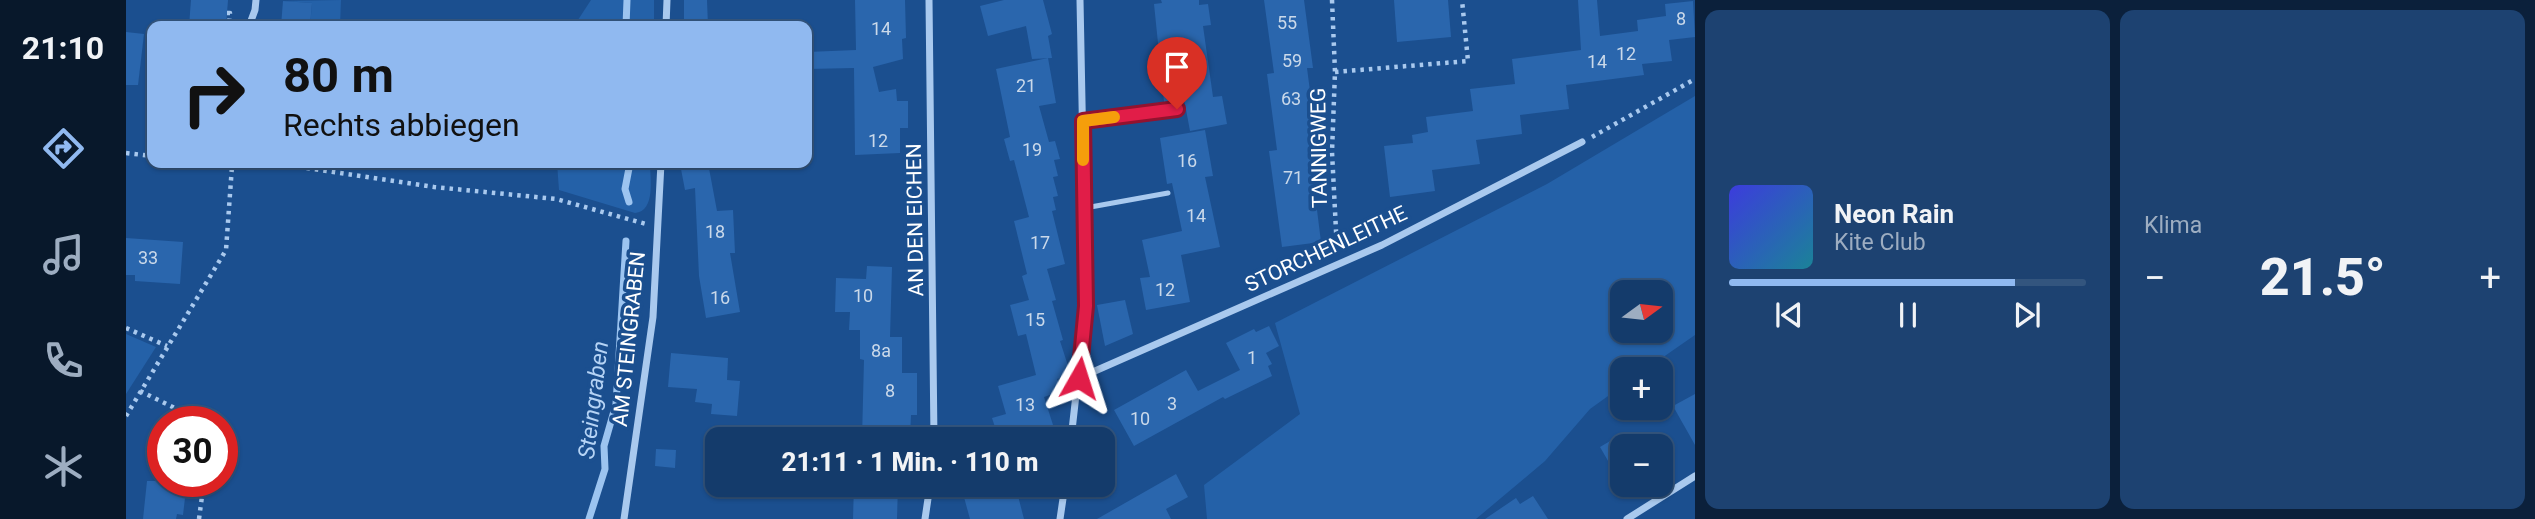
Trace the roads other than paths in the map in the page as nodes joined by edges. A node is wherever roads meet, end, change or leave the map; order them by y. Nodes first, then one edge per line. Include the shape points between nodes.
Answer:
1 (256, 0) edge
2 (667, 0) edge
3 (929, 0) edge
4 (1080, 0) edge
5 (251, 21) edge
6 (666, 21) edge
7 (1177, 109) dead end
8 (1083, 121) junction
9 (1582, 142) dead end
10 (661, 168) edge
11 (1168, 193) dead end
12 (1085, 208) junction
13 (1079, 378) junction
14 (934, 427) edge
15 (1073, 427) edge
16 (1695, 476) edge
17 (928, 497) edge
18 (1063, 497) edge
19 (624, 519) edge
20 (925, 519) edge
21 (1060, 519) edge
22 (1627, 519) edge

1 - 5 street
2 - 6 street
3 - 14 street, AN DEN EICHEN
4 - 8 street
7 - 8 lane
8 - 12 street
9 - 13 street, STORCHENLEITHE via 1338,265
10 - 19 street, AM STEINGRABEN via 653,317
11 - 12 lane
12 - 13 street via 1086,306
13 - 15 street
16 - 22 street
17 - 20 street
18 - 21 street

